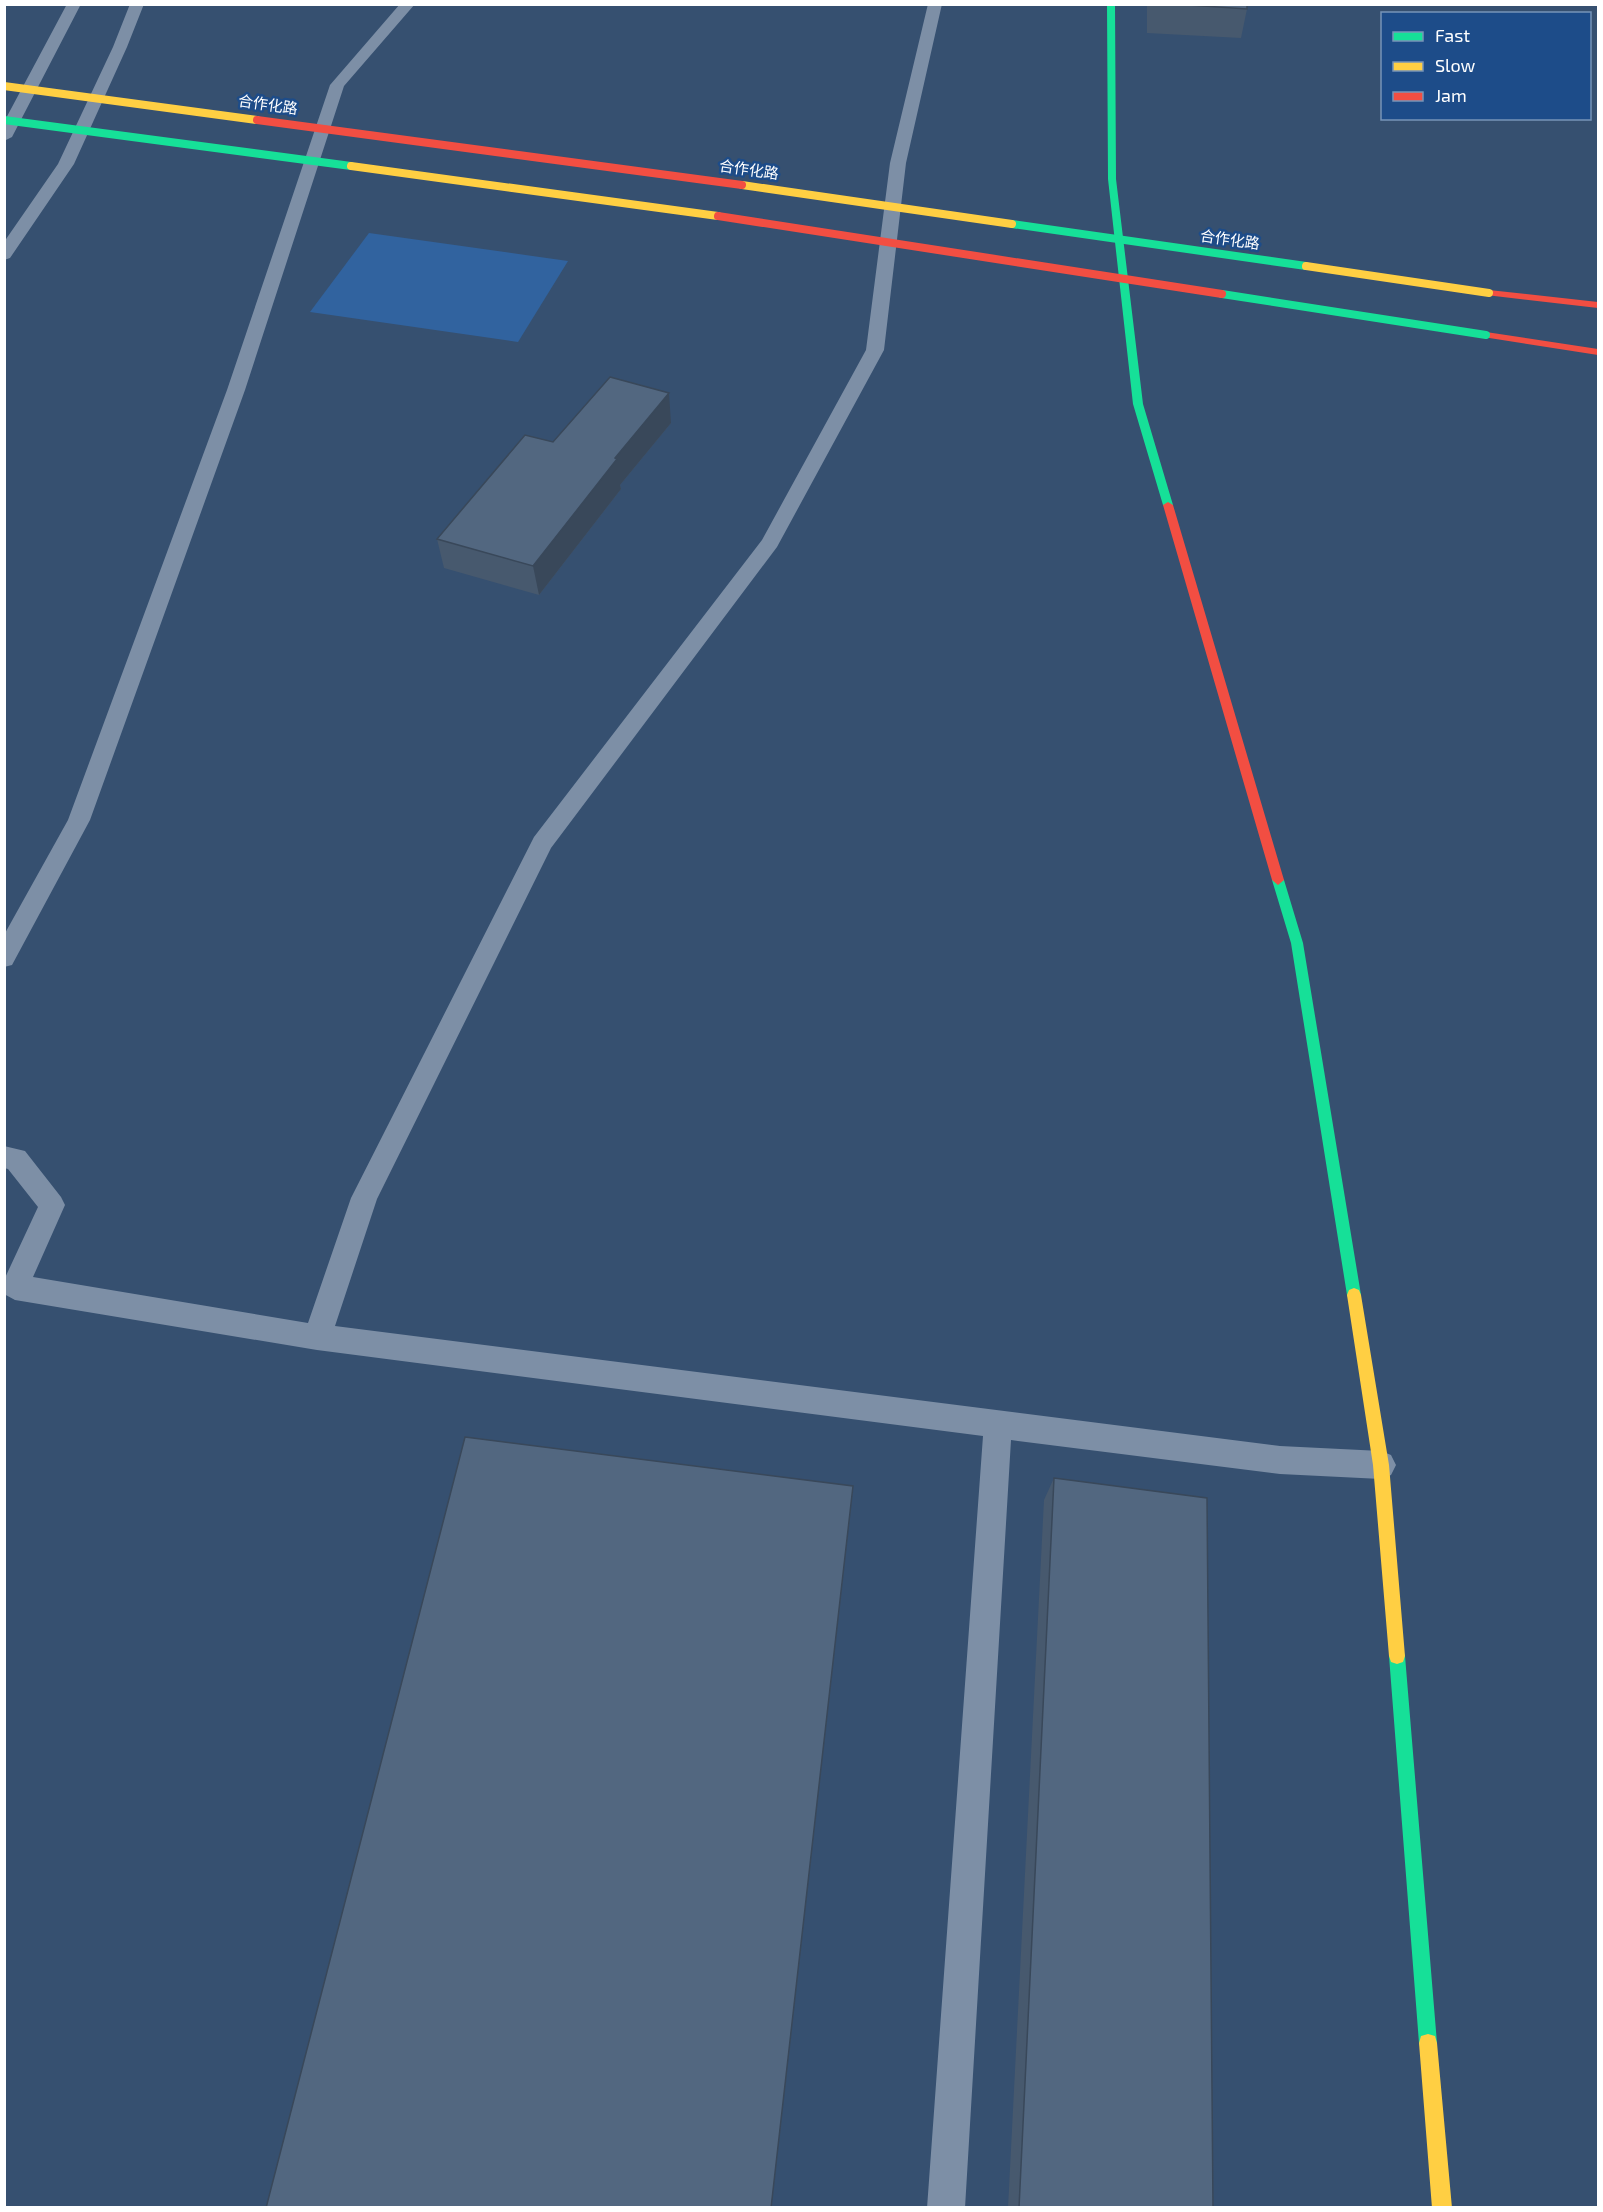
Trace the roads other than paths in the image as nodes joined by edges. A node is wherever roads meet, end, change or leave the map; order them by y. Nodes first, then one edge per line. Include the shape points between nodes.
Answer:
1 (74, 4) edge
2 (137, 4) edge
3 (408, 4) edge
4 (934, 4) edge
5 (1111, 4) edge
6 (4, 86) edge
7 (4, 120) edge
8 (4, 137) edge
9 (4, 255) edge
10 (1599, 305) edge
11 (1599, 352) edge
12 (4, 958) edge
13 (4, 1157) edge
14 (317, 1337) junction
15 (998, 1424) junction
16 (1381, 1465) junction
17 (946, 2208) edge
18 (1442, 2208) edge

1 - 8 lane
2 - 9 lane via 66,164
3 - 12 lane via 337,86 236,390 79,820
4 - 14 lane via 898,164 875,350 770,543 542,843 364,1198
5 - 16 main road via 1112,179 1138,404 1297,943
6 - 10 main road, 合作化路, bridge via 682,176 1489,293
7 - 11 main road, bridge via 663,208
13 - 14 lane via 16,1159 52,1205 15,1287
14 - 15 lane
15 - 16 lane via 1280,1460
15 - 17 lane
16 - 18 main road

